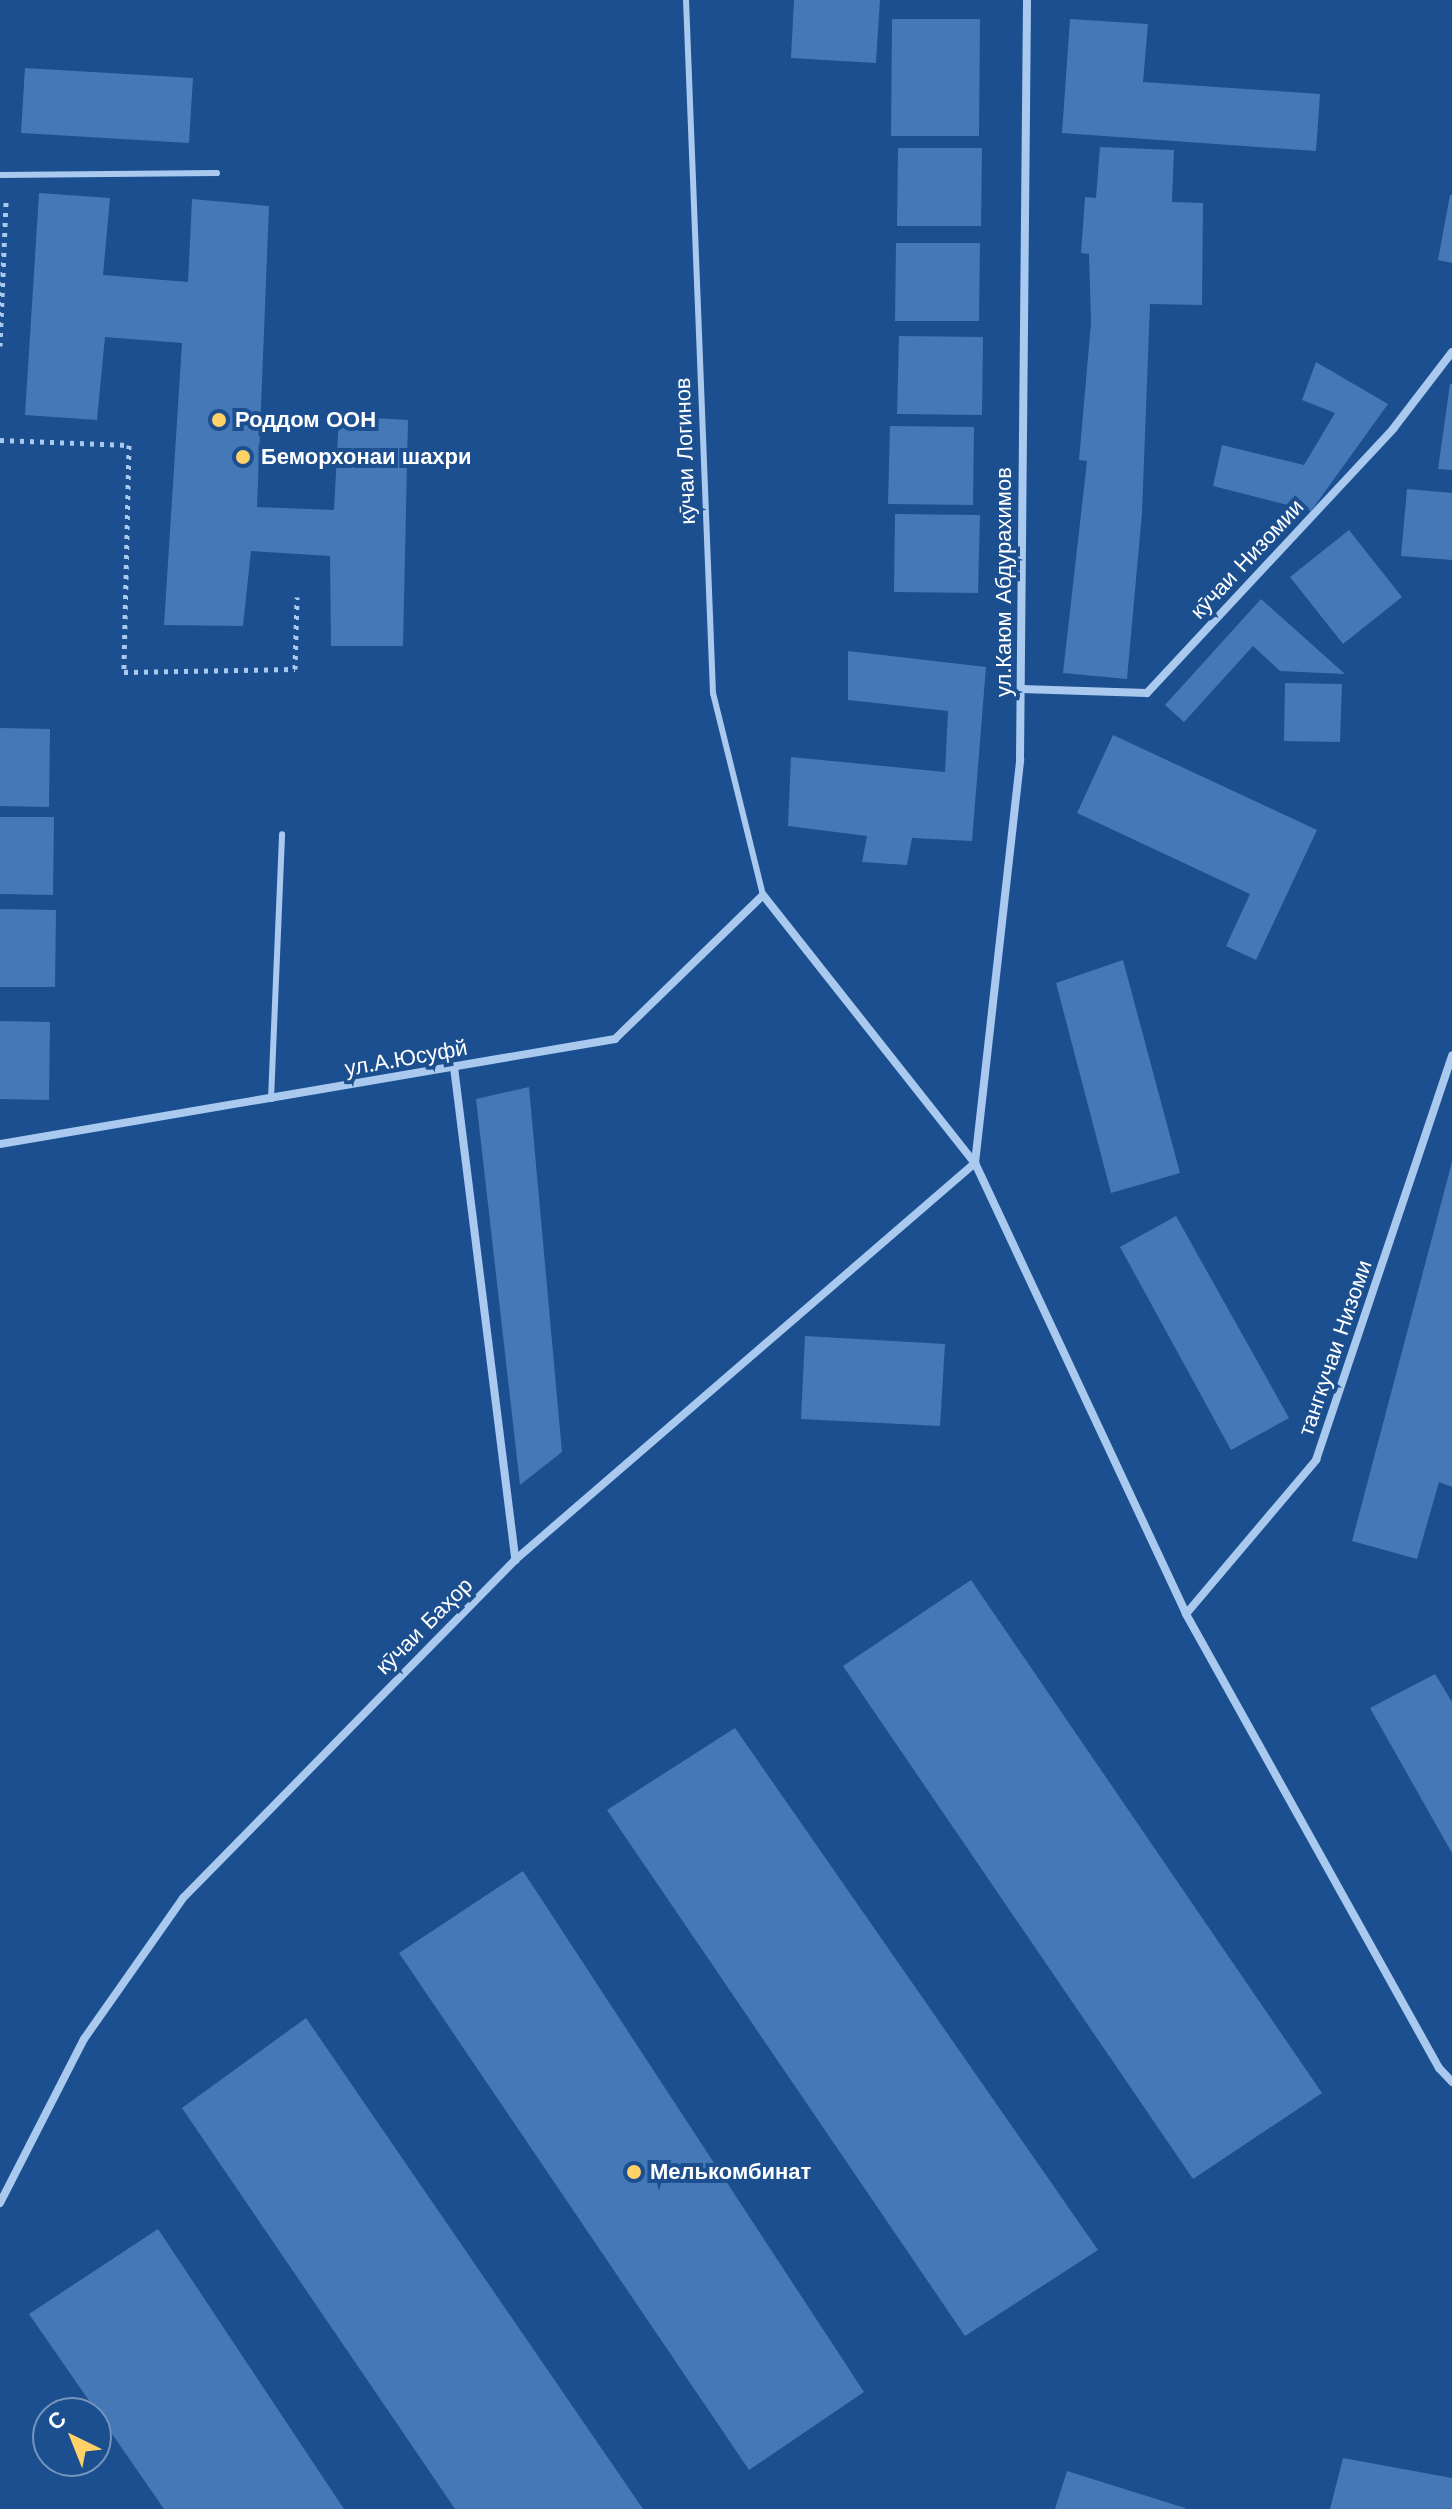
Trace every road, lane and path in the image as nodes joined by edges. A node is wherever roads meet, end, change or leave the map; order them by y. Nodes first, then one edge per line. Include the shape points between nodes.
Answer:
1 (686, 0) edge
2 (1027, 0) edge
3 (217, 173) dead end
4 (4, 175) edge
5 (0, 346) edge
6 (1452, 352) edge
7 (0, 440) edge
8 (297, 597) dead end
9 (1021, 689) junction
10 (282, 834) dead end
11 (763, 895) junction
12 (1452, 1055) edge
13 (454, 1067) junction
14 (271, 1099) junction
15 (0, 1144) edge
16 (975, 1163) junction
17 (515, 1560) junction
18 (1186, 1614) junction
19 (1452, 2082) edge
20 (0, 2203) edge

1 - 11 lane, кӯчаи Логинов via 713,693
2 - 9 street, ул.Каюм Абдурахимов
3 - 4 lane
4 - 5 path
6 - 9 street, кӯчаи Низомии via 1393,429 1147,693
7 - 8 path via 129,445 124,672 295,669
9 - 16 street, ул.Каюм Абдурахимов via 1020,759
10 - 14 lane
11 - 13 street, ул.А.Юсуфй via 615,1039
11 - 16 street
12 - 18 street, тангкучаи Низоми via 1316,1460
13 - 14 street, ул.А.Юсуфй
13 - 17 street
14 - 15 street, ул.А.Юсуфй
16 - 17 street, кӯчаи Баҳор
16 - 18 street
17 - 20 street, кӯчаи Баҳор via 183,1898 84,2039
18 - 19 street via 1439,2068

